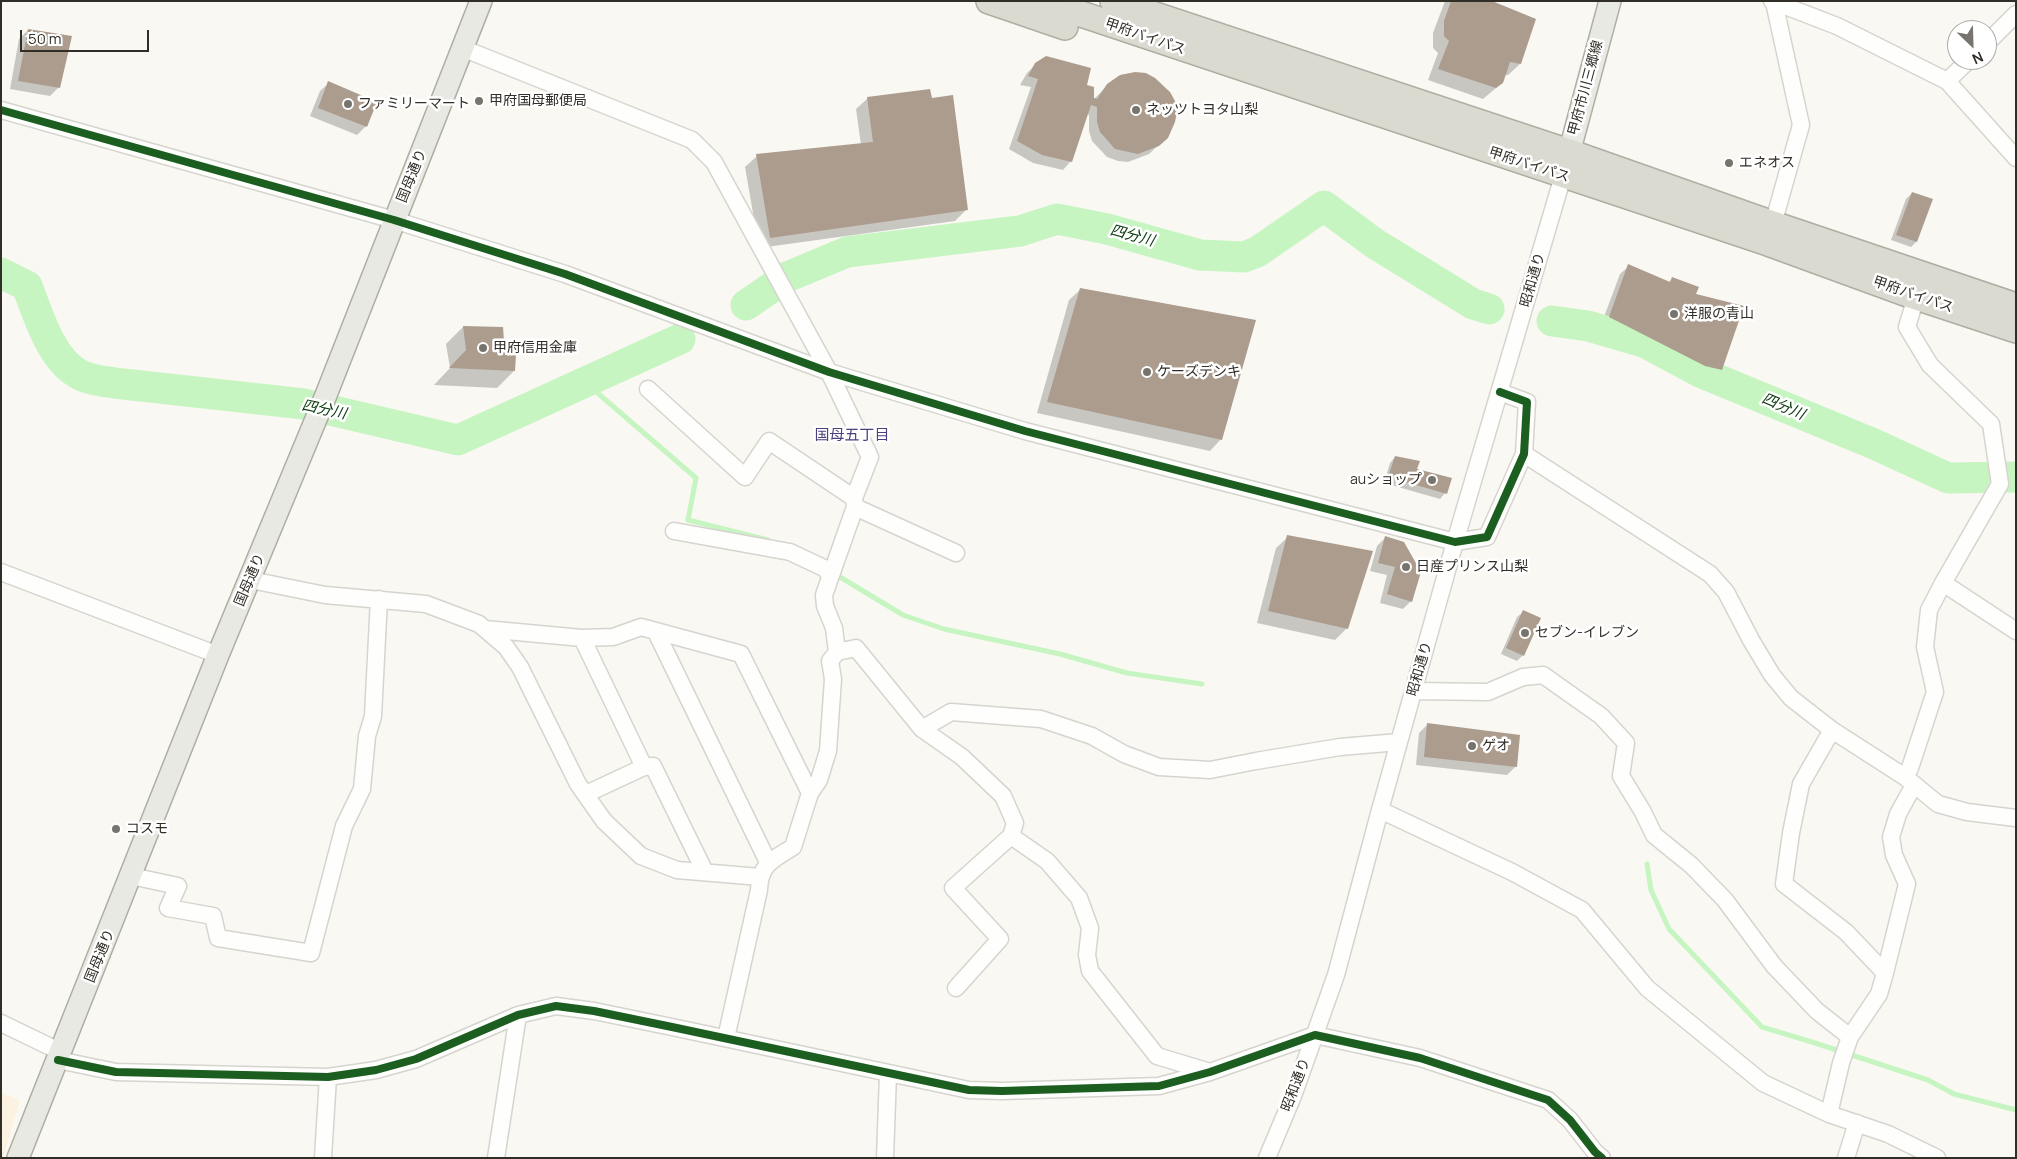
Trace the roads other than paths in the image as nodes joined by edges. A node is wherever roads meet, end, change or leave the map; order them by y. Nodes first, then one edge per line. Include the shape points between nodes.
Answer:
1 (481, 1) edge
2 (989, 1) edge
3 (1042, 1) edge
4 (1113, 1) edge
5 (1134, 1) edge
6 (1610, 1) edge
7 (1773, 2) edge
8 (2016, 14) edge
9 (1163, 31) junction
10 (1997, 33) edge
11 (462, 48) junction
12 (1959, 70) edge
13 (1947, 81) junction
14 (1, 110) edge
15 (1569, 152) junction
16 (2016, 158) edge
17 (1563, 176) junction
18 (394, 220) junction
19 (1773, 224) junction
20 (1916, 297) junction
21 (2016, 306) edge
22 (2016, 330) edge
23 (829, 372) junction
24 (648, 389) dead end
25 (1500, 392) junction
26 (1524, 454) junction
27 (854, 502) junction
28 (674, 531) dead end
29 (1455, 542) junction
30 (956, 553) dead end
31 (1, 572) edge
32 (830, 577) junction
33 (251, 580) junction
34 (1943, 583) junction
35 (379, 599) junction
36 (485, 629) junction
37 (2016, 630) edge
38 (656, 632) junction
39 (582, 638) junction
40 (837, 652) junction
41 (218, 655) junction
42 (1414, 691) junction
43 (922, 729) junction
44 (1832, 730) junction
45 (1399, 742) junction
46 (644, 767) junction
47 (1909, 781) junction
48 (810, 793) junction
49 (586, 794) junction
50 (1380, 810) junction
51 (2016, 818) edge
52 (1011, 836) junction
53 (768, 862) junction
54 (705, 872) junction
55 (131, 876) junction
56 (760, 877) junction
57 (1884, 973) junction
58 (956, 988) dead end
59 (518, 1015) junction
60 (1, 1023) edge
61 (1315, 1035) junction
62 (726, 1038) junction
63 (1850, 1040) junction
64 (59, 1056) junction
65 (1210, 1072) junction
66 (888, 1074) junction
67 (328, 1077) junction
68 (1829, 1114) junction
69 (1857, 1123) junction
70 (18, 1158) edge
71 (323, 1158) edge
72 (496, 1158) edge
73 (885, 1158) edge
74 (1267, 1158) edge
75 (1602, 1158) edge
76 (1846, 1158) edge
77 (1937, 1158) edge

1 - 11 main road, 国母通り
2 - 9 highway via 1072,30
3 - 9 highway, 甲府バイパス
4 - 9 highway, 甲府バイパス
5 - 9 highway
6 - 15 main road, 甲府市川三郷線
7 - 13 street via 1837,26
7 - 19 street via 1801,125
8 - 10 street
9 - 15 highway, 甲府バイパス
9 - 17 highway, 甲府バイパス
11 - 18 main road, 国母通り
11 - 23 street via 692,140 714,162
12 - 13 street
13 - 16 street
14 - 18 street
15 - 17 main road, 甲府市川三郷線
15 - 19 highway, 甲府バイパス
17 - 20 highway, 甲府バイパス via 1768,243
17 - 25 street, 昭和通り
18 - 23 street via 564,274
18 - 33 main road, 国母通り
19 - 21 highway, 甲府バイパス
20 - 22 highway, 甲府バイパス
20 - 34 street via 1907,327 1930,365 1992,424 2000,484
23 - 27 street via 870,457
23 - 29 street via 1026,431
24 - 27 street via 745,477 769,441
25 - 26 street via 1527,402
25 - 29 street, 昭和通り
26 - 29 street via 1487,537
26 - 44 street via 1710,574 1726,592 1772,675 1791,698
27 - 30 street
27 - 32 street
28 - 32 street via 790,552 826,569
29 - 42 street, 昭和通り
31 - 41 street
32 - 40 street via 824,606 834,628
33 - 35 street via 325,595
33 - 41 main road, 国母通り
34 - 37 street
34 - 47 street via 1929,610 1926,647 1935,692 1910,768
35 - 36 street via 426,604
35 - 55 street via 373,716 367,736 362,789 344,826 311,953 218,938 213,916 168,908 178,886
36 - 39 street
36 - 49 street via 506,647 520,667
38 - 39 street via 640,627 613,637
38 - 48 street via 741,654
38 - 53 street
39 - 46 street
40 - 43 street via 856,648
40 - 48 street via 830,661 834,679 828,751 819,780
41 - 55 main road, 国母通り
42 - 45 street, 昭和通り
42 - 63 street via 1488,692 1523,677 1543,675 1601,716 1626,742 1621,776 1654,835 1691,865 1725,900 1774,966
43 - 45 street via 951,712 1042,719 1092,736 1124,754 1159,767 1210,770 1340,747
43 - 52 street via 962,757 1002,796 1015,823
44 - 47 street
44 - 57 street via 1801,784 1784,884 1846,932
45 - 50 street, 昭和通り
46 - 49 street
46 - 54 street via 653,766
47 - 51 street via 1938,804 1967,812
47 - 57 street via 1891,837 1894,855 1907,884
48 - 53 street via 792,848
49 - 54 street via 604,821 641,856 677,870
50 - 61 street, 昭和通り via 1336,975
50 - 68 street via 1512,872 1582,910 1647,988 1704,1036 1763,1083
52 - 58 street via 953,888 1000,939
52 - 65 street via 1047,861 1079,898 1090,928 1087,956 1090,971 1157,1056
53 - 56 street
54 - 56 street
55 - 64 main road, 国母通り
56 - 62 street
57 - 63 street via 1879,994
59 - 62 street via 556,1006
59 - 67 street via 416,1059 376,1070
59 - 72 street
60 - 64 street
61 - 65 street
61 - 74 street, 昭和通り via 1294,1096
61 - 75 street via 1420,1058 1548,1100
62 - 66 street
63 - 68 street
64 - 67 street via 116,1072
64 - 70 main road, 国母通り
65 - 66 street via 1160,1086 1002,1092 969,1090
66 - 73 street
67 - 71 street
68 - 69 street
69 - 76 street
69 - 77 street

